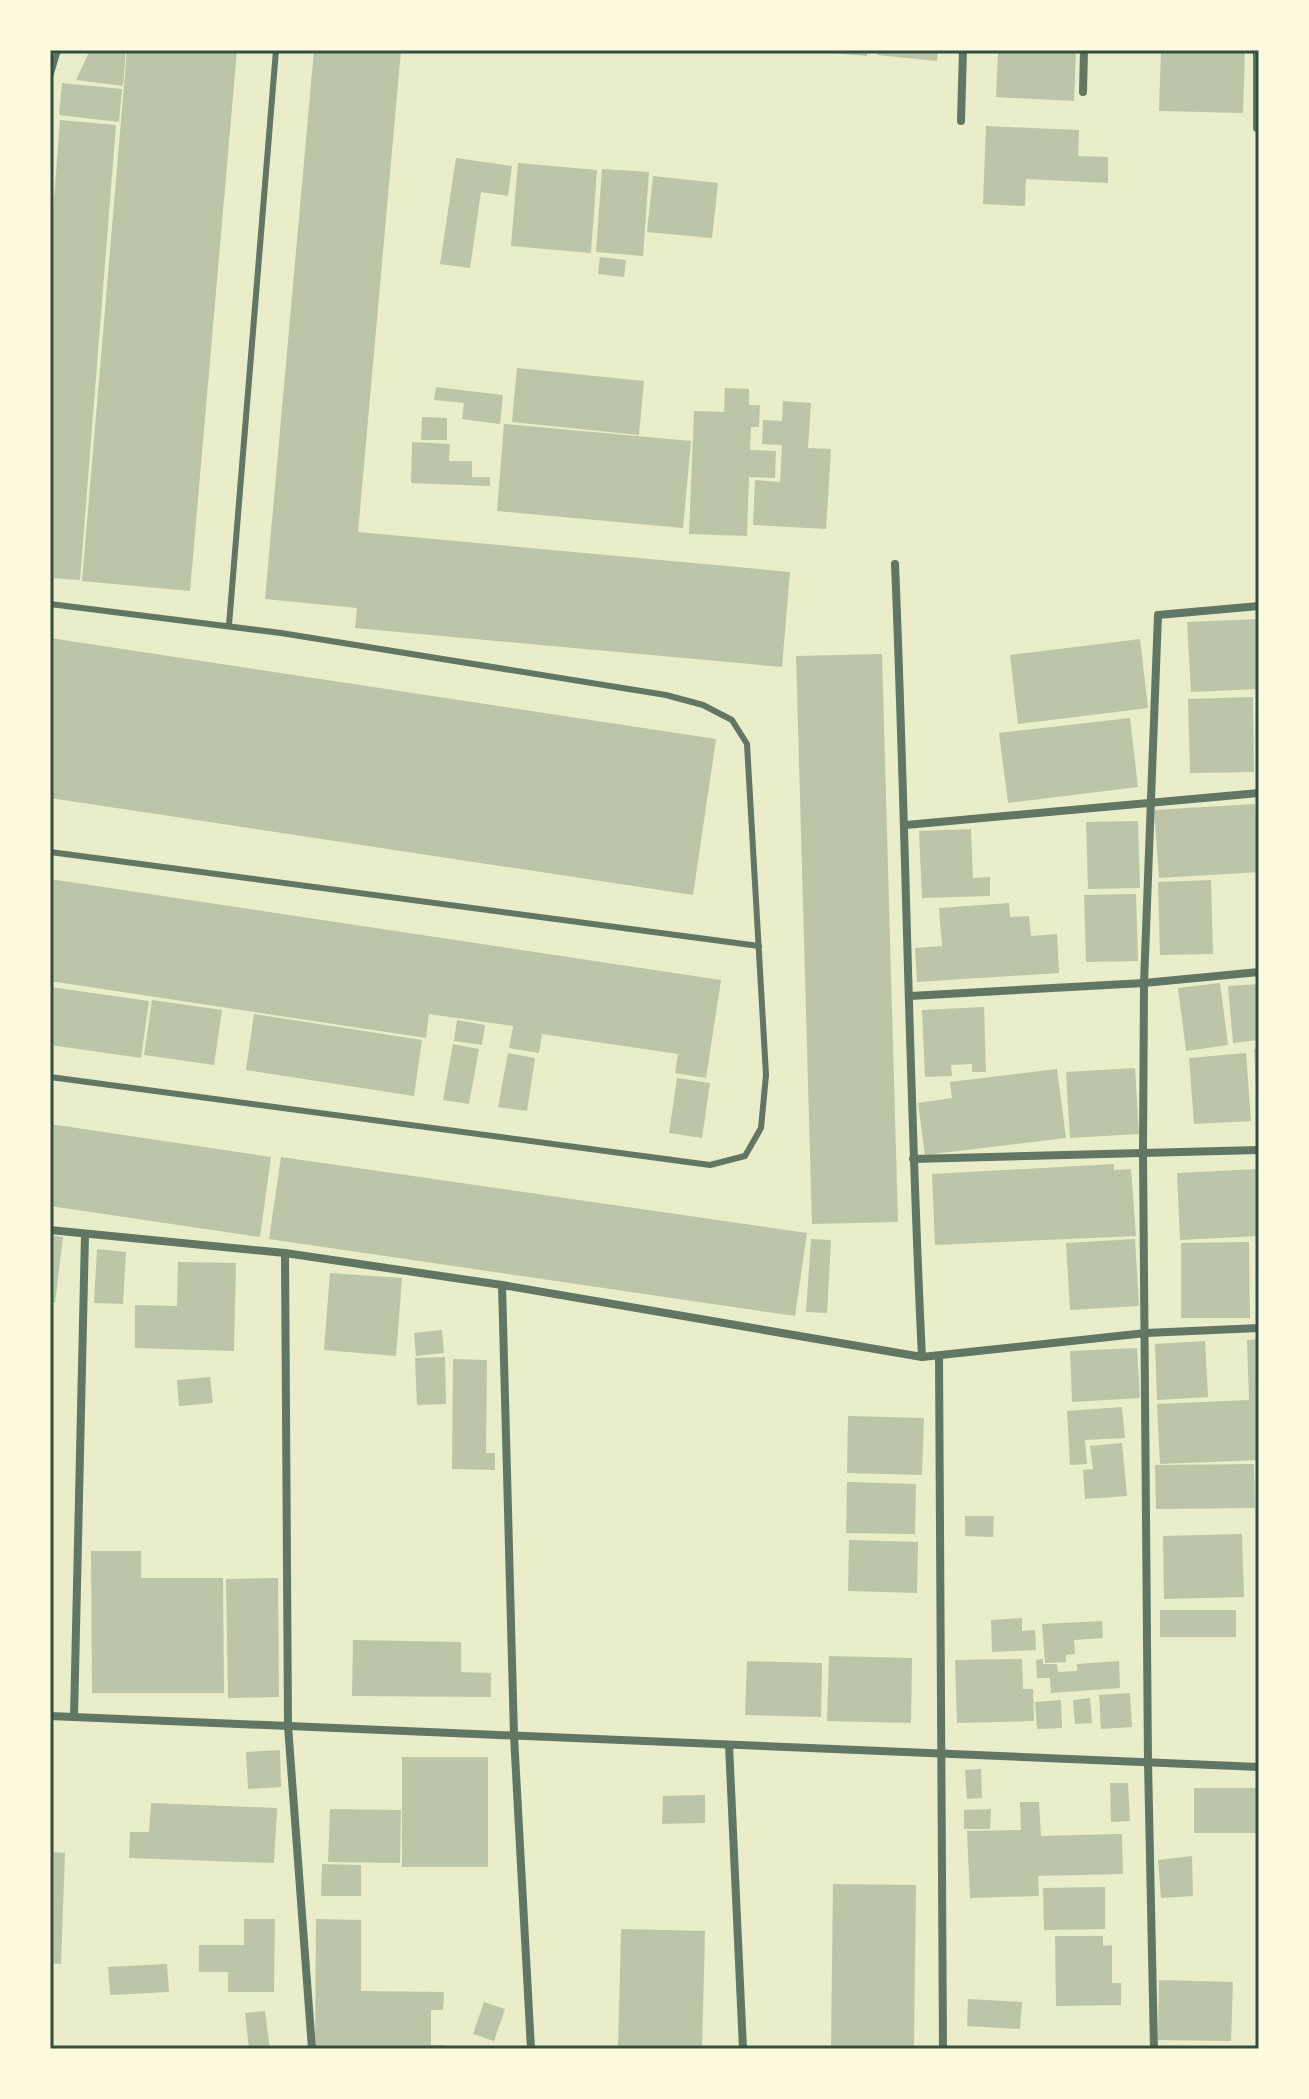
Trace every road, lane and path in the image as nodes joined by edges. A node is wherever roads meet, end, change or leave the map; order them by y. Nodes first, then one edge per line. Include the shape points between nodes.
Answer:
1 (58, 50) edge
2 (276, 50) edge
3 (963, 50) edge
4 (1084, 50) edge
5 (1257, 50) edge
6 (50, 77) edge
7 (1083, 92) dead end
8 (961, 121) dead end
9 (1257, 128) edge
10 (895, 564) dead end
11 (50, 604) edge
12 (1259, 606) edge
13 (229, 625) junction
14 (1259, 793) edge
15 (1149, 801) junction
16 (906, 825) junction
17 (50, 852) edge
18 (759, 946) junction
19 (1259, 972) edge
20 (1144, 983) junction
21 (910, 996) junction
22 (50, 1077) edge
23 (1259, 1150) edge
24 (1143, 1152) junction
25 (913, 1159) junction
26 (50, 1230) edge
27 (85, 1235) junction
28 (285, 1253) junction
29 (502, 1285) junction
30 (1259, 1328) edge
31 (1146, 1333) junction
32 (939, 1356) junction
33 (922, 1357) junction
34 (50, 1716) edge
35 (74, 1717) junction
36 (288, 1726) junction
37 (514, 1736) junction
38 (729, 1745) junction
39 (939, 1753) junction
40 (1148, 1762) junction
41 (1259, 1767) edge
42 (312, 2049) edge
43 (531, 2049) edge
44 (743, 2049) edge
45 (943, 2049) edge
46 (1154, 2049) edge

1 - 6 lane
2 - 13 lane
3 - 8 street
4 - 7 street
5 - 9 street
10 - 16 street
11 - 13 lane
12 - 15 street via 1158,615
13 - 18 lane via 666,695 732,720 747,744
14 - 15 street
15 - 16 street
15 - 20 street
16 - 21 street
17 - 18 lane
18 - 22 lane via 766,1075 761,1128 745,1156 710,1165
19 - 20 street
20 - 21 street
20 - 24 street
21 - 25 street
23 - 24 street
24 - 25 street
24 - 31 street
25 - 33 street
26 - 27 street
27 - 28 street
27 - 35 street
28 - 29 street
28 - 36 street
29 - 33 street
29 - 37 street
30 - 31 street
31 - 32 street
31 - 40 street
32 - 33 street
32 - 39 street
34 - 35 street
35 - 36 street
36 - 37 street
36 - 42 street
37 - 38 street
37 - 43 street
38 - 39 street
38 - 44 street
39 - 40 street
39 - 45 street
40 - 41 street
40 - 46 street

